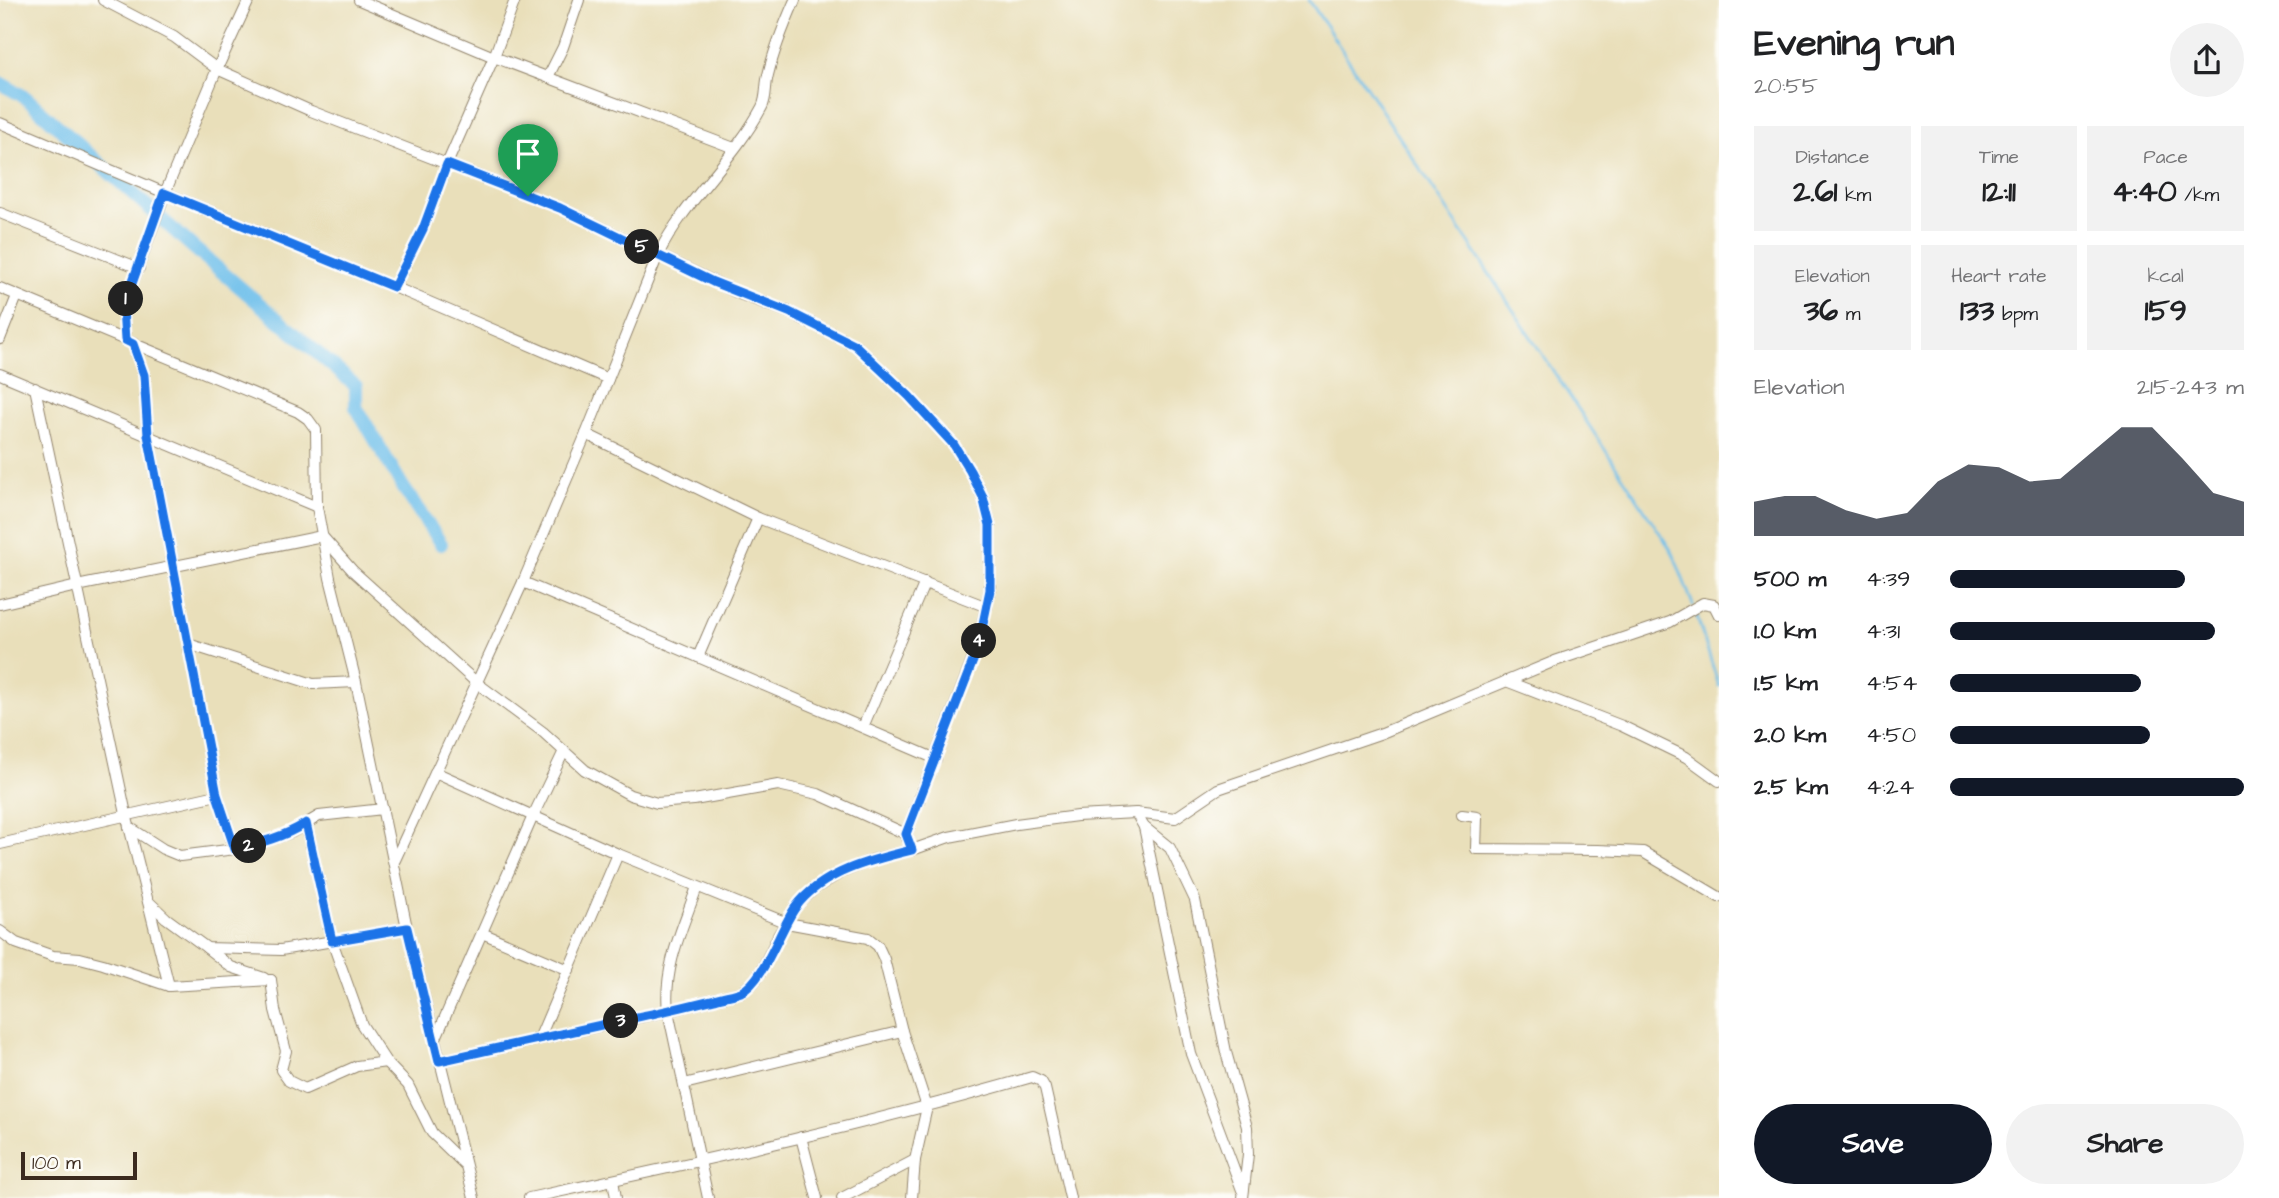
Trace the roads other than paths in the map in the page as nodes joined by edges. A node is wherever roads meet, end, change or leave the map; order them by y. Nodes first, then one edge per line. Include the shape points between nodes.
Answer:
1 (103, 0) edge
2 (249, 0) edge
3 (359, 0) edge
4 (514, 0) edge
5 (579, 0) edge
6 (795, 0) edge
7 (494, 57) junction
8 (217, 69) junction
9 (548, 77) junction
10 (0, 123) edge
11 (734, 148) junction
12 (447, 164) junction
13 (164, 193) junction
14 (0, 213) edge
15 (657, 255) junction
16 (139, 268) junction
17 (394, 287) junction
18 (0, 288) edge
19 (17, 296) junction
20 (0, 339) edge
21 (129, 342) junction
22 (0, 374) edge
23 (608, 379) junction
24 (35, 388) junction
25 (586, 434) junction
26 (148, 435) junction
27 (317, 507) junction
28 (758, 518) junction
29 (322, 536) junction
30 (172, 567) junction
31 (523, 582) junction
32 (925, 582) junction
33 (77, 586) junction
34 (0, 604) edge
35 (987, 607) junction
36 (1719, 615) edge
37 (188, 644) junction
38 (698, 657) junction
39 (1506, 681) junction
40 (356, 682) junction
41 (477, 682) junction
42 (863, 727) junction
43 (564, 751) junction
44 (936, 759) junction
45 (435, 772) junction
46 (1719, 781) edge
47 (217, 795) junction
48 (383, 809) junction
49 (1136, 813) junction
50 (126, 814) junction
51 (1462, 815) dead end
52 (533, 816) junction
53 (306, 823) junction
54 (129, 827) junction
55 (1144, 827) junction
56 (906, 834) junction
57 (0, 844) edge
58 (235, 849) junction
59 (912, 850) junction
60 (618, 854) junction
61 (394, 860) junction
62 (697, 887) junction
63 (1719, 897) edge
64 (147, 901) junction
65 (787, 923) junction
66 (407, 928) junction
67 (0, 931) edge
68 (482, 933) junction
69 (332, 941) junction
70 (207, 948) junction
71 (569, 970) junction
72 (271, 980) junction
73 (169, 986) junction
74 (668, 1011) junction
75 (902, 1031) junction
76 (539, 1039) junction
77 (435, 1040) junction
78 (439, 1061) junction
79 (386, 1062) junction
80 (684, 1084) junction
81 (927, 1107) junction
82 (802, 1137) junction
83 (915, 1160) junction
84 (700, 1162) junction
85 (465, 1164) junction
86 (613, 1180) junction
87 (1243, 1195) edge
88 (474, 1198) edge
89 (529, 1198) edge
90 (616, 1198) edge
91 (708, 1198) edge
92 (817, 1198) edge
93 (842, 1198) edge
94 (912, 1198) edge
95 (1070, 1198) edge

1 - 8 street via 174,37
2 - 8 street
3 - 7 street
4 - 7 street
5 - 9 street
6 - 11 street via 767,77 764,104
7 - 9 street
7 - 12 street
8 - 12 street
8 - 13 street
9 - 11 street
10 - 13 street
11 - 15 street
12 - 15 street via 560,208
12 - 17 street via 423,229
13 - 16 street
13 - 17 street
14 - 16 street
15 - 23 street
15 - 35 street via 855,345 909,396 954,445 983,497 990,525
16 - 21 street via 123,309
17 - 23 street
18 - 19 street
19 - 20 street
19 - 21 street
21 - 26 street via 144,375
21 - 27 street via 308,419 316,429
22 - 24 street
23 - 25 street
24 - 26 street
24 - 33 street
25 - 28 street
25 - 31 street
26 - 27 street
26 - 30 street
27 - 29 street
28 - 32 street
28 - 38 street
29 - 30 street
29 - 40 street
29 - 41 street via 353,571
30 - 33 street
30 - 37 street
31 - 38 street
31 - 41 street
32 - 35 street
32 - 42 street
33 - 34 street
33 - 50 street
35 - 44 street via 978,648
36 - 39 street via 1714,605 1703,603 1670,622
37 - 40 street via 313,684
37 - 47 street
38 - 42 street
39 - 46 street via 1622,726 1686,757
39 - 49 street via 1382,733 1218,789 1175,818
40 - 48 street
41 - 43 street
41 - 45 street
42 - 44 street
43 - 52 street
43 - 56 street via 585,770 630,795 657,803 778,785 818,794
44 - 56 street
45 - 52 street
45 - 61 street
47 - 50 street
47 - 58 street
48 - 53 street via 319,816
48 - 61 street
49 - 55 street
49 - 59 street via 1016,824 949,837
50 - 54 street
50 - 57 street
51 - 63 street via 1477,817 1476,849 1643,852
52 - 60 street
52 - 68 street
53 - 58 street via 292,832
53 - 69 street
54 - 58 street via 180,856
54 - 64 street
55 - 87 street via 1191,1054
55 - 87 street via 1170,848 1195,900 1226,1052 1247,1127
56 - 59 street
59 - 65 street via 872,860 823,883 796,906
60 - 62 street
60 - 71 street
61 - 66 street
62 - 65 street
62 - 74 street via 669,968
64 - 70 street
64 - 73 street
65 - 74 street via 761,972 741,992
65 - 75 street via 868,938 878,946
66 - 69 street
66 - 77 street
67 - 73 street via 16,943 53,956 80,958
68 - 71 street
68 - 77 street
69 - 70 street via 281,950
69 - 79 street via 362,1025
70 - 72 street via 231,967
71 - 76 street
72 - 73 street
72 - 79 street via 286,1051 281,1070 289,1081 304,1089 358,1066
74 - 76 street
74 - 80 street
75 - 80 street
75 - 81 street
76 - 78 street
77 - 78 street
78 - 85 street
79 - 85 street via 408,1085 432,1133
80 - 84 street
81 - 82 street
81 - 83 street
81 - 95 street via 1036,1078 1045,1088
82 - 84 street
82 - 92 street
83 - 93 street
83 - 94 street
84 - 86 street
84 - 91 street
85 - 88 street
86 - 89 street
86 - 90 street

